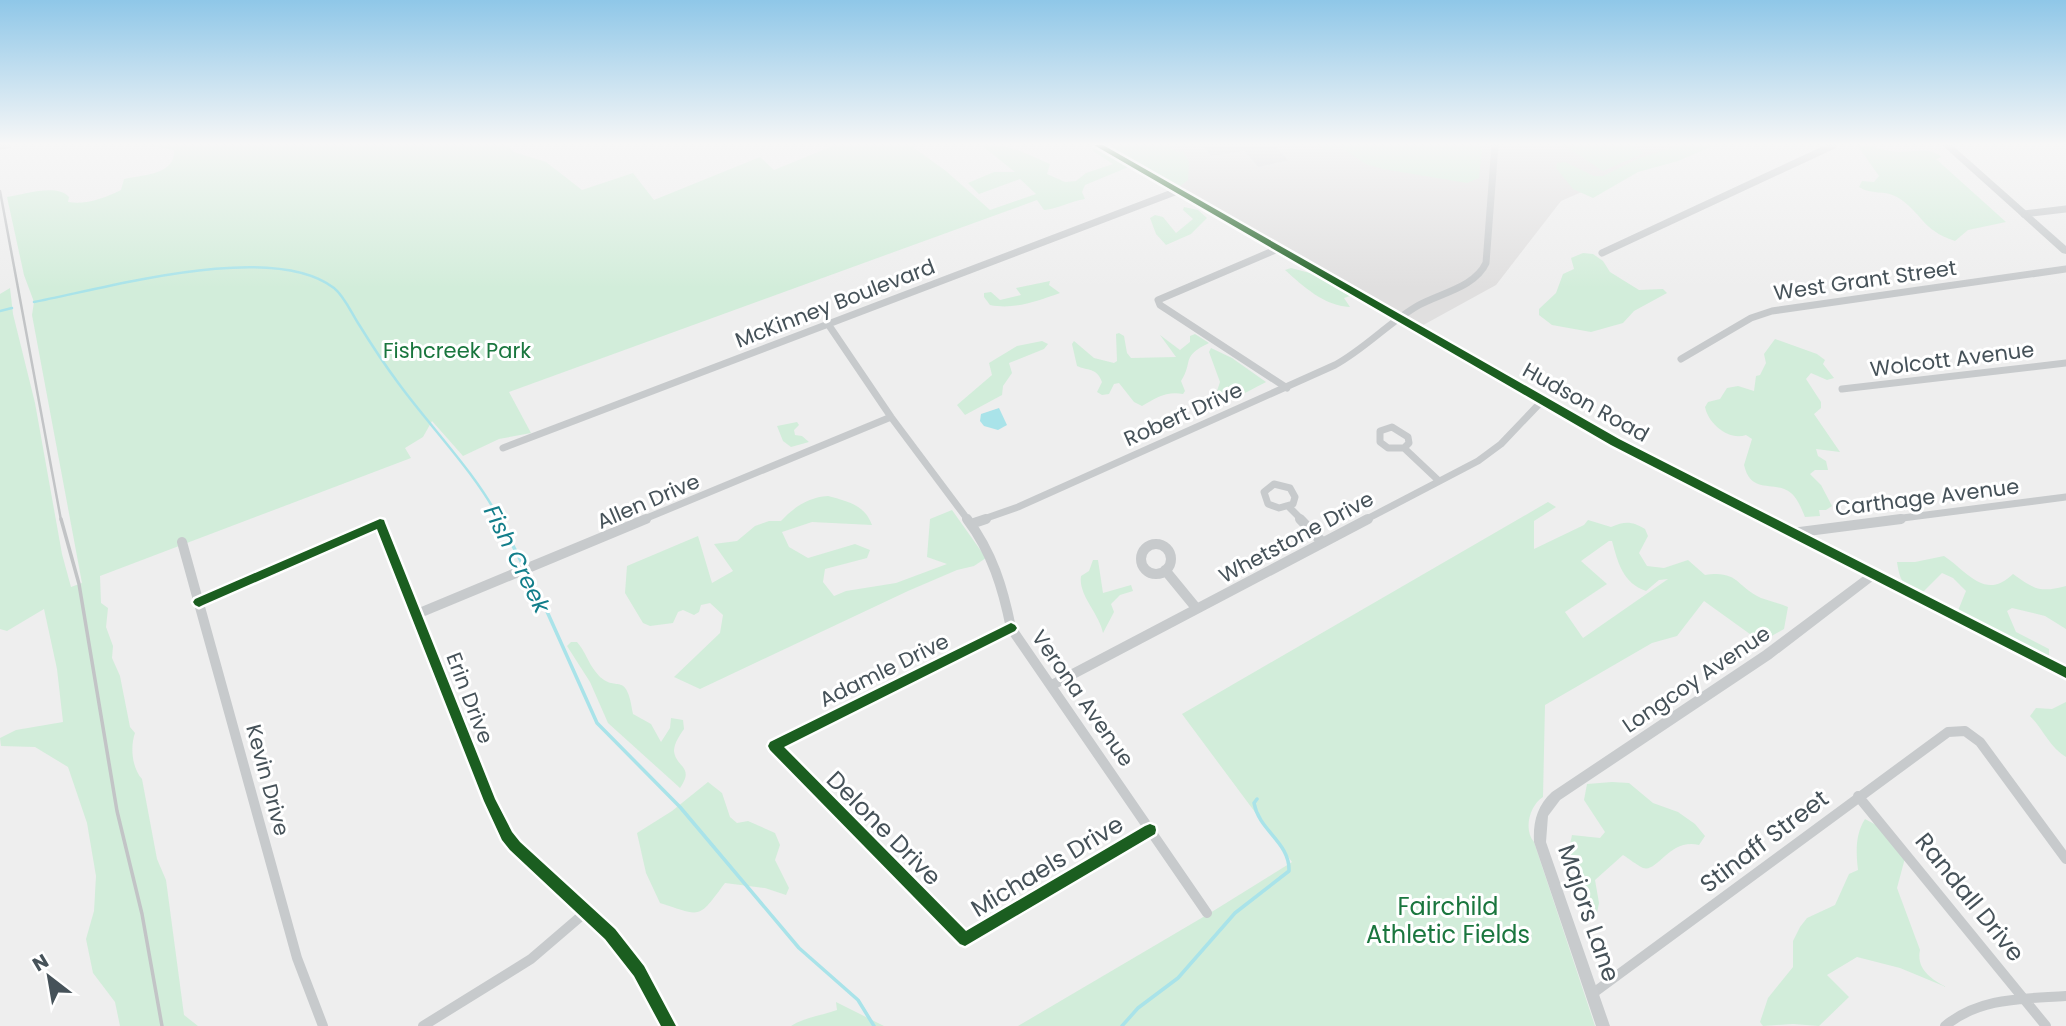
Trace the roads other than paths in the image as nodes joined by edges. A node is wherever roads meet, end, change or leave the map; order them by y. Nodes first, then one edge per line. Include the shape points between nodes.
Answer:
1 (1172, 193) edge
2 (1185, 193) edge
3 (1491, 193) edge
4 (1731, 193) edge
5 (2000, 193) edge
6 (2066, 209) edge
7 (2024, 214) junction
8 (1280, 248) junction
9 (2066, 251) edge
10 (1602, 253) dead end
11 (2066, 269) edge
12 (1400, 320) junction
13 (828, 324) junction
14 (1681, 359) dead end
15 (2066, 363) edge
16 (1287, 388) junction
17 (1842, 389) dead end
18 (1542, 401) junction
19 (891, 417) junction
20 (503, 448) dead end
21 (1404, 449) dead end
22 (1439, 481) junction
23 (2066, 497) edge
24 (1289, 507) dead end
25 (971, 524) junction
26 (1792, 533) junction
27 (182, 542) dead end
28 (1323, 543) junction
29 (1165, 570) dead end
30 (1873, 575) junction
31 (199, 602) junction
32 (1197, 609) junction
33 (417, 614) junction
34 (1011, 628) junction
35 (2066, 673) edge
36 (1052, 685) junction
37 (774, 746) joint
38 (1858, 796) junction
39 (1542, 813) joint
40 (1150, 830) junction
41 (2066, 859) edge
42 (587, 911) junction
43 (1207, 913) dead end
44 (965, 939) joint
45 (1592, 994) junction
46 (2066, 996) edge
47 (2027, 1000) junction
48 (323, 1026) edge
49 (423, 1026) edge
50 (669, 1026) edge
51 (1603, 1026) edge
52 (1945, 1026) edge
53 (2046, 1026) edge

1 - 13 street, McKinney Boulevard
2 - 8 street, Hudson Road
3 - 12 street, Robert Drive via 1484,268 1472,281 1423,302
4 - 10 street
5 - 7 main road
6 - 7 street
7 - 9 main road
8 - 12 street, Hudson Road
8 - 16 street via 1158,300
11 - 14 street, West Grant Street via 1772,311 1751,318
12 - 16 street, Robert Drive via 1358,352
12 - 18 street, Hudson Road
13 - 19 street, Verona Avenue
13 - 20 street, McKinney Boulevard
15 - 17 street, Wolcott Avenue
16 - 25 street, Robert Drive
18 - 22 street, Whetstone Drive via 1489,454
18 - 26 street, Hudson Road
19 - 25 street, Verona Avenue
19 - 33 street, Allen Drive
21 - 22 street
22 - 28 street, Whetstone Drive
23 - 26 street, Carthage Avenue
24 - 28 street
25 - 34 street, Verona Avenue via 993,561
26 - 30 street, Hudson Road
27 - 31 street, Kevin Drive
28 - 32 street, Whetstone Drive
29 - 32 street
30 - 35 street, Hudson Road
30 - 39 street, Longcoy Avenue via 1756,662 1556,796
31 - 33 street, Erin Drive via 380,523
31 - 48 street, Kevin Drive via 297,958
32 - 36 street, Whetstone Drive
33 - 42 street, Erin Drive via 507,836
34 - 36 street, Verona Avenue
34 - 37 street, Adamle Drive
36 - 40 street, Verona Avenue
37 - 44 street, Delone Drive
38 - 41 street, Stinaff Street via 1941,736 1965,731 1987,750
38 - 45 street, Stinaff Street
38 - 47 street, Randall Drive
39 - 45 street, Majors Lane via 1541,842
40 - 43 street, Verona Avenue
40 - 44 street, Michaels Drive
42 - 49 street via 531,959
42 - 50 street, Erin Drive via 639,971
45 - 51 street, Majors Lane
46 - 47 street
47 - 52 street via 1977,1006
47 - 53 street, Randall Drive

